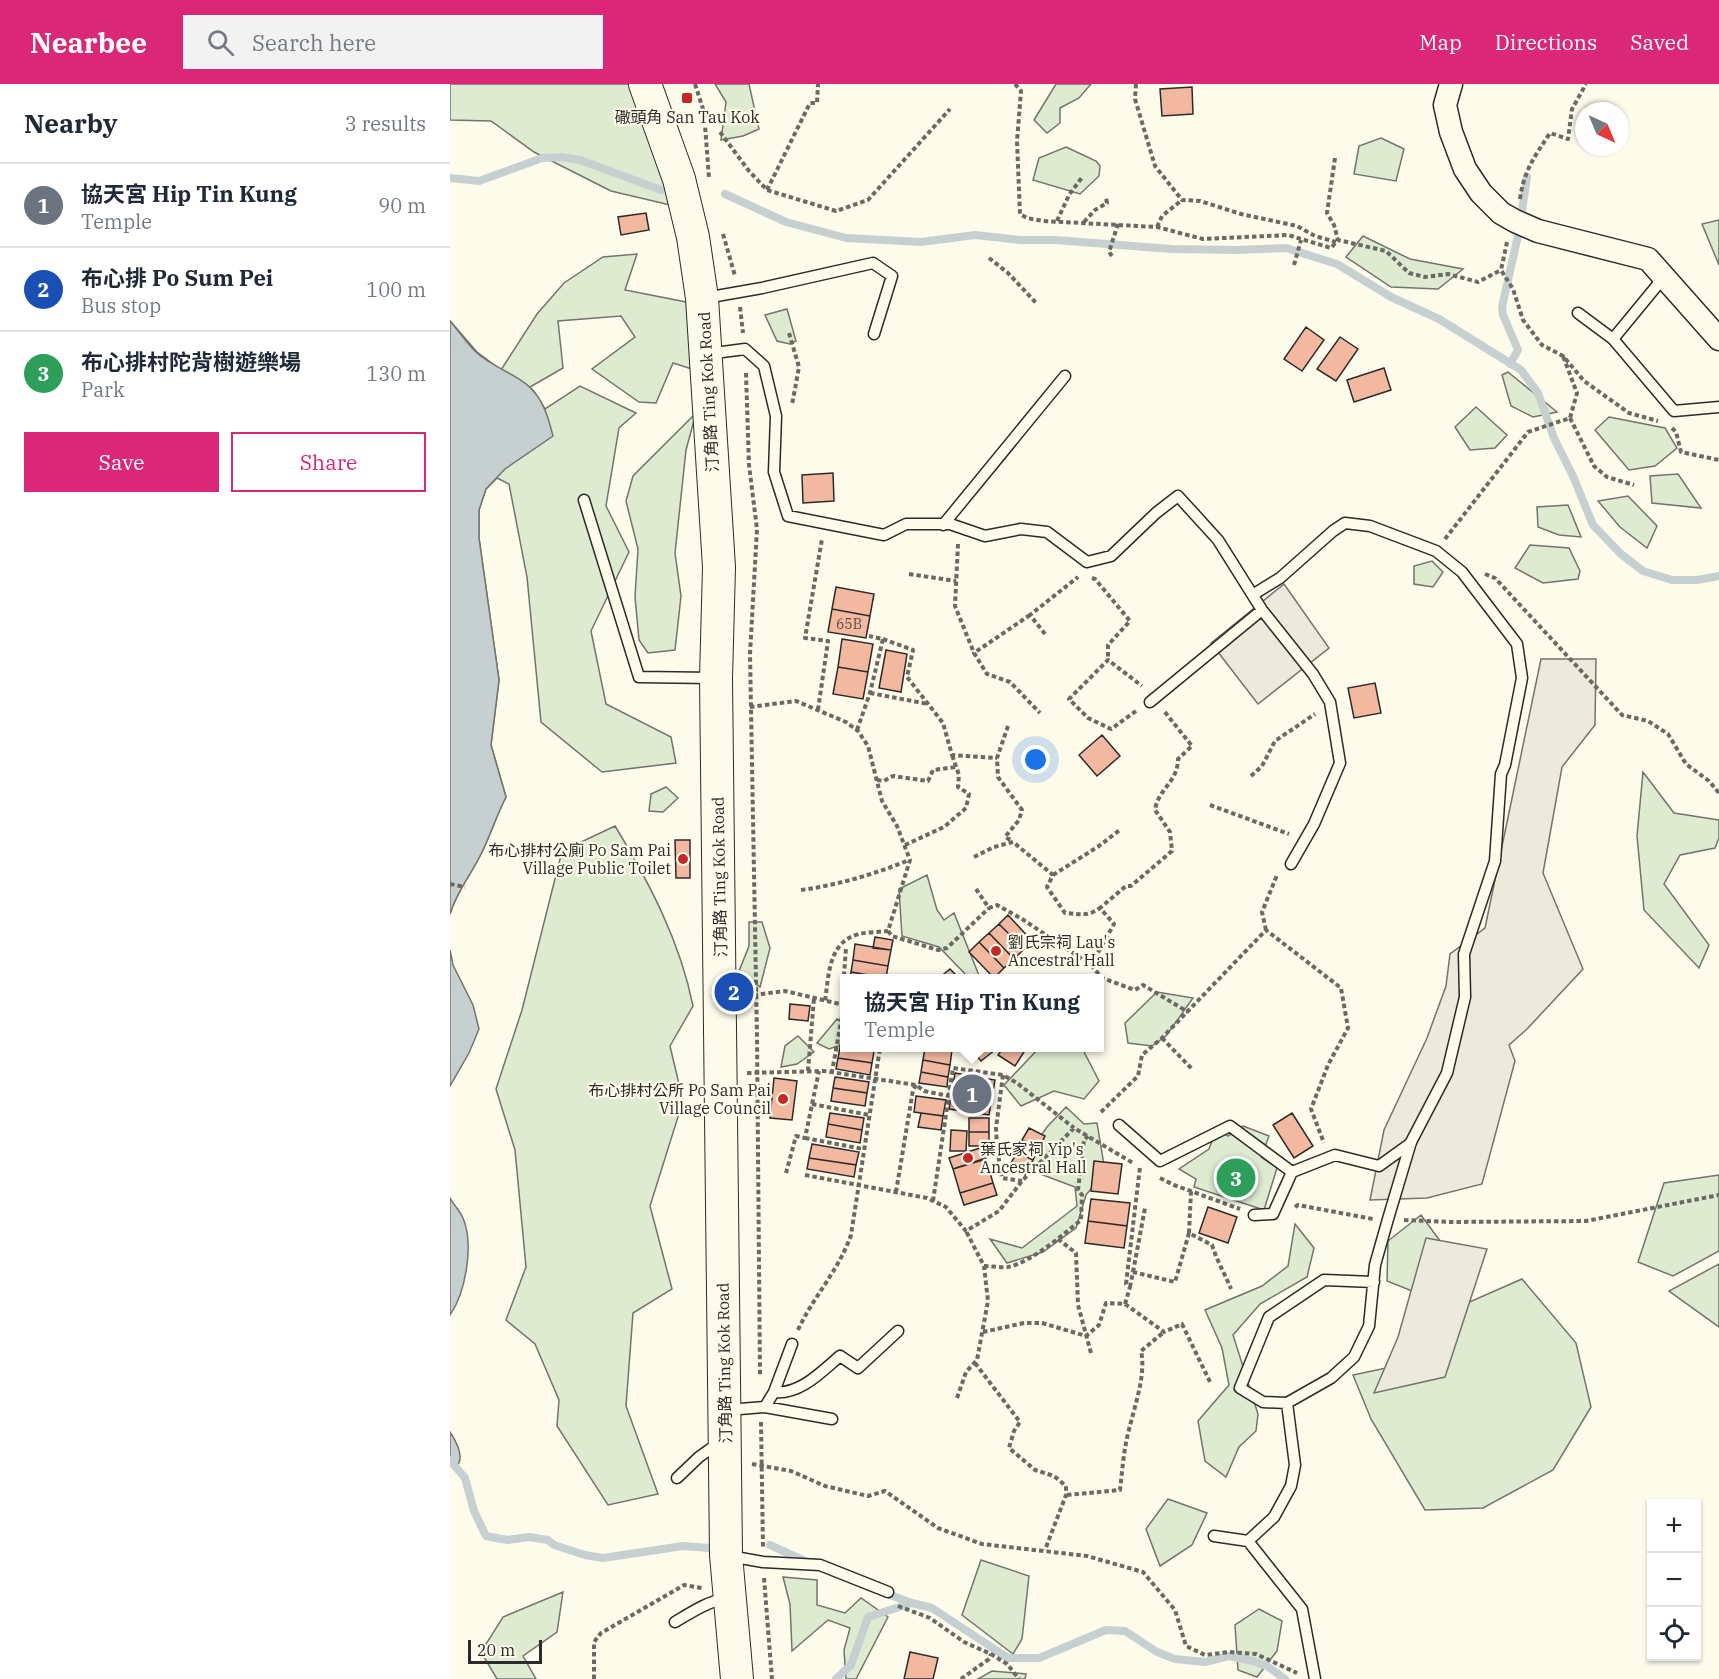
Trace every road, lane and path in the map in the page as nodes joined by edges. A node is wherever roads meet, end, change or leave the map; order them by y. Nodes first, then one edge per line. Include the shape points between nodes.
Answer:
1 (645, 84) edge
2 (695, 84) edge
3 (818, 84) edge
4 (1136, 84) edge
5 (1451, 84) edge
6 (1586, 84) edge
7 (1018, 85) edge
8 (950, 109) dead end
9 (720, 132) dead end
10 (1335, 158) dead end
11 (1083, 176) dead end
12 (710, 183) dead end
13 (767, 190) junction
14 (1106, 198) dead end
15 (1182, 200) junction
16 (1057, 221) junction
17 (1083, 223) junction
18 (1520, 223) junction
19 (1117, 226) junction
20 (1157, 226) junction
21 (722, 231) dead end
22 (1337, 241) junction
23 (1301, 242) junction
24 (1112, 256) dead end
25 (989, 258) dead end
26 (1294, 265) dead end
27 (1501, 270) dead end
28 (1505, 275) dead end
29 (1664, 277) junction
30 (739, 291) junction
31 (702, 298) junction
32 (1037, 304) dead end
33 (1578, 313) dead end
34 (789, 333) dead end
35 (874, 334) dead end
36 (1614, 339) junction
37 (1719, 339) edge
38 (745, 349) junction
39 (705, 354) junction
40 (1563, 356) junction
41 (1065, 376) dead end
42 (1719, 407) edge
43 (776, 417) junction
44 (1569, 419) junction
45 (1719, 460) edge
46 (1634, 485) dead end
47 (584, 500) dead end
48 (824, 523) junction
49 (943, 525) junction
50 (959, 527) junction
51 (1436, 551) junction
52 (1476, 569) dead end
53 (909, 574) dead end
54 (956, 581) junction
55 (1254, 594) junction
56 (1262, 610) junction
57 (1030, 615) junction
58 (1045, 634) dead end
59 (869, 636) dead end
60 (883, 639) junction
61 (974, 653) junction
62 (1108, 660) junction
63 (716, 678) junction
64 (1151, 680) dead end
65 (870, 693) junction
66 (1152, 700) junction
67 (928, 704) junction
68 (1330, 704) junction
69 (751, 706) junction
70 (740, 709) dead end
71 (818, 710) junction
72 (1040, 712) dead end
73 (1008, 726) dead end
74 (857, 730) junction
75 (952, 755) junction
76 (997, 758) junction
77 (956, 767) junction
78 (1251, 776) dead end
79 (877, 780) junction
80 (1719, 794) edge
81 (1210, 805) dead end
82 (1121, 829) dead end
83 (1014, 842) junction
84 (905, 845) junction
85 (974, 857) dead end
86 (910, 860) junction
87 (1290, 860) junction
88 (1053, 874) junction
89 (450, 884) edge
90 (465, 887) dead end
91 (976, 889) dead end
92 (801, 890) dead end
93 (989, 908) junction
94 (1100, 908) junction
95 (1266, 930) junction
96 (888, 931) junction
97 (846, 948) dead end
98 (1091, 965) junction
99 (845, 974) edge
100 (1099, 974) edge
101 (1104, 979) edge
102 (756, 994) junction
103 (745, 996) dead end
104 (814, 998) junction
105 (825, 1001) junction
106 (840, 1005) edge
107 (1188, 1012) junction
108 (840, 1028) edge
109 (1162, 1038) junction
110 (879, 1052) edge
111 (1192, 1070) dead end
112 (808, 1071) junction
113 (819, 1071) junction
114 (832, 1072) junction
115 (746, 1073) dead end
116 (757, 1074) junction
117 (1003, 1075) junction
118 (874, 1079) junction
119 (916, 1085) junction
120 (949, 1096) junction
121 (812, 1104) junction
122 (1101, 1112) dead end
123 (869, 1115) junction
124 (1119, 1125) dead end
125 (1074, 1128) junction
126 (1088, 1136) junction
127 (805, 1138) junction
128 (1411, 1142) junction
129 (863, 1149) junction
130 (1329, 1158) junction
131 (1140, 1167) junction
132 (1148, 1172) dead end
133 (1292, 1172) junction
134 (786, 1173) dead end
135 (805, 1174) dead end
136 (1157, 1176) dead end
137 (1022, 1181) junction
138 (858, 1185) junction
139 (1191, 1191) junction
140 (896, 1192) junction
141 (1719, 1195) edge
142 (933, 1201) junction
143 (1145, 1208) dead end
144 (1289, 1212) dead end
145 (1254, 1215) joint
146 (1388, 1219) junction
147 (966, 1231) junction
148 (1190, 1233) junction
149 (1058, 1239) junction
150 (984, 1266) junction
151 (1133, 1272) junction
152 (1374, 1282) junction
153 (1130, 1287) junction
154 (1231, 1289) dead end
155 (1125, 1304) junction
156 (898, 1331) dead end
157 (983, 1332) junction
158 (1164, 1332) junction
159 (1086, 1336) junction
160 (792, 1344) joint
161 (1091, 1353) dead end
162 (975, 1363) junction
163 (1211, 1384) dead end
164 (774, 1392) junction
165 (957, 1398) dead end
166 (1287, 1403) junction
167 (763, 1407) junction
168 (832, 1419) dead end
169 (725, 1425) junction
170 (752, 1464) dead end
171 (762, 1464) junction
172 (677, 1478) dead end
173 (1066, 1495) junction
174 (1214, 1536) dead end
175 (1248, 1541) junction
176 (1045, 1550) junction
177 (726, 1555) junction
178 (763, 1562) junction
179 (717, 1593) junction
180 (889, 1597) joint
181 (675, 1622) dead end
182 (991, 1654) junction
183 (1299, 1674) dead end
184 (594, 1679) edge
185 (737, 1679) edge
186 (772, 1679) edge
187 (961, 1679) edge
188 (1019, 1679) edge
189 (1315, 1679) edge

1 - 31 main road, 汀角路 Ting Kok Road via 679,179
2 - 12 path via 704,112
3 - 13 path via 817,103 810,104
4 - 15 path via 1135,99 1155,166
5 - 18 street via 1446,105 1465,169 1501,213
6 - 18 path via 1572,109 1568,139 1550,133 1529,164 1523,182
7 - 16 path via 1020,214
8 - 13 path via 868,200 836,211
9 - 13 path
10 - 22 path via 1327,213
11 - 16 path
14 - 17 path via 1107,203
15 - 20 path via 1162,216
15 - 22 path via 1297,226 1315,236
16 - 17 path
17 - 19 path
18 - 29 street via 1648,259
19 - 20 path
19 - 24 path via 1109,250
20 - 23 path via 1203,239 1288,235
21 - 30 path
22 - 23 path via 1331,248
22 - 27 path via 1386,251 1409,273 1425,277 1448,274 1478,282
23 - 26 path
25 - 32 path
28 - 40 path via 1529,329 1542,345
29 - 36 lane
29 - 37 street
30 - 31 lane
30 - 35 lane via 873,263 892,276
30 - 38 path
31 - 39 main road, 汀角路 Ting Kok Road
33 - 36 lane
34 - 43 path via 799,367 792,410
36 - 42 lane via 1674,411
38 - 39 lane
38 - 43 lane via 764,366
38 - 69 path via 749,465 757,529
39 - 63 main road, 汀角路 Ting Kok Road via 719,567
40 - 44 path via 1577,393
40 - 45 path via 1584,381 1629,413 1666,423 1676,432 1681,452
41 - 49 lane
43 - 48 lane via 774,472 789,516
44 - 46 path via 1594,466 1607,477
44 - 51 path via 1528,432
47 - 63 lane via 639,676
48 - 49 lane via 884,535 906,524
48 - 71 path via 805,638 828,641
49 - 50 lane
50 - 54 path
50 - 55 lane via 985,536 1021,529 1047,532 1087,562 1111,556 1178,496 1218,540
51 - 55 lane via 1370,526 1346,523 1280,578
51 - 128 lane via 1462,572 1517,644 1522,678 1501,774 1495,861 1464,954 1465,997 1447,1072
52 - 80 path via 1496,578 1622,715 1648,721 1668,734 1686,764
53 - 54 path
54 - 61 path via 955,606
55 - 56 lane
56 - 66 lane
56 - 68 lane via 1313,674
57 - 58 path
57 - 61 path
57 - 62 path via 1079,577 1095,579 1131,621 1108,645
59 - 60 path
60 - 65 path
60 - 67 path via 913,650 907,677
61 - 72 path via 987,674 1010,682
62 - 64 path via 1142,686
62 - 66 path via 1069,699 1088,718 1111,729
63 - 169 main road, 汀角路 Ting Kok Road
65 - 67 path
65 - 74 path
66 - 94 path via 1192,746 1178,759 1178,771 1156,802 1155,810 1170,832 1172,851
67 - 75 path via 943,723
68 - 78 path via 1275,741 1262,766
68 - 87 lane via 1340,763 1314,824
69 - 70 path
69 - 71 path via 796,701
69 - 102 path
71 - 74 path
73 - 76 path
74 - 79 path via 868,746
75 - 76 path
75 - 77 path
76 - 83 path via 998,777 1022,810 1005,837
77 - 79 path via 933,770 928,781 893,776
77 - 84 path via 958,787 969,794 966,808 944,827
79 - 84 path via 882,801
81 - 87 path via 1293,836
82 - 88 path
83 - 85 path
83 - 88 path
84 - 86 path
86 - 92 path via 824,887
86 - 96 path
87 - 95 path via 1262,912
88 - 94 path via 1047,887 1065,913 1092,914
89 - 90 path
91 - 93 path
93 - 96 path via 947,948 938,950 892,936
93 - 98 path via 997,905 1022,918
94 - 98 path via 1114,924
95 - 107 path
95 - 130 path via 1341,988 1348,1028 1311,1109
96 - 105 path via 859,934 846,940 833,955
97 - 99 path
98 - 100 path
101 - 107 path via 1134,990 1143,985
102 - 103 path
102 - 104 path via 786,991
102 - 116 path
104 - 105 path
104 - 112 path
105 - 106 path
107 - 109 path
108 - 114 path
109 - 111 path
109 - 122 path via 1142,1055 1138,1076
110 - 118 path
112 - 113 path
112 - 116 path
113 - 114 path
113 - 121 path
114 - 118 path
115 - 116 path
116 - 167 path
117 - 120 path via 953,1068
117 - 125 path
117 - 137 path via 996,1128 1002,1178
118 - 119 path
118 - 123 path
119 - 120 path via 924,1091
119 - 140 path
120 - 142 path
121 - 123 path
121 - 127 path
123 - 129 path
124 - 133 lane via 1160,1161 1230,1126
125 - 126 path
125 - 137 path
126 - 131 path
126 - 149 path via 1084,1140 1078,1190 1082,1195 1081,1220
127 - 129 path
127 - 134 path via 796,1136
128 - 130 lane via 1379,1166 1335,1155
128 - 146 lane
129 - 138 path
130 - 133 lane
131 - 132 path
131 - 153 path via 1126,1284
133 - 145 lane via 1273,1214
135 - 138 path
136 - 139 path
137 - 147 path via 999,1211
138 - 140 path
138 - 160 path via 845,1254 804,1317
139 - 145 path
139 - 148 path
140 - 142 path
141 - 146 path via 1586,1221
142 - 147 path via 946,1207
143 - 151 path
144 - 146 path via 1298,1205
146 - 152 lane
147 - 150 path
148 - 151 path via 1175,1282
148 - 154 path via 1212,1245
149 - 150 path via 1007,1268
149 - 159 path via 1076,1253 1078,1305
150 - 157 path via 988,1301
151 - 153 path
152 - 166 lane via 1369,1326 1354,1357 1331,1378
152 - 166 lane via 1324,1280 1269,1317 1240,1388 1263,1402
153 - 155 path
155 - 158 path
155 - 159 path via 1106,1303 1099,1325
156 - 164 lane via 858,1368 840,1356 803,1386 784,1393
157 - 159 path via 1042,1323
157 - 162 path
158 - 163 path via 1182,1324
158 - 173 path via 1141,1351 1142,1375 1125,1444 1120,1490
159 - 161 path
160 - 164 lane
162 - 165 path via 966,1372
162 - 173 path via 1020,1422 1009,1448 1035,1470 1054,1476 1066,1486
164 - 167 lane
166 - 175 lane via 1295,1465 1291,1486 1274,1517
167 - 168 lane
167 - 169 lane
167 - 171 path
169 - 172 lane
169 - 177 main road, 汀角路 Ting Kok Road
170 - 171 path
171 - 176 path via 868,1496 885,1491 938,1528 982,1544
171 - 178 path
173 - 176 path
174 - 175 lane
175 - 189 lane via 1302,1609
176 - 183 path via 1087,1556 1143,1572 1175,1610 1186,1647 1205,1656 1229,1652 1256,1654
177 - 178 lane
177 - 179 main road, 汀角路 Ting Kok Road
178 - 180 lane via 820,1565
178 - 186 path
179 - 181 lane via 715,1601
179 - 184 path via 684,1586 602,1632 594,1642
179 - 185 main road, 汀角路 Ting Kok Road
180 - 182 path
182 - 187 path
182 - 188 path via 1007,1664

